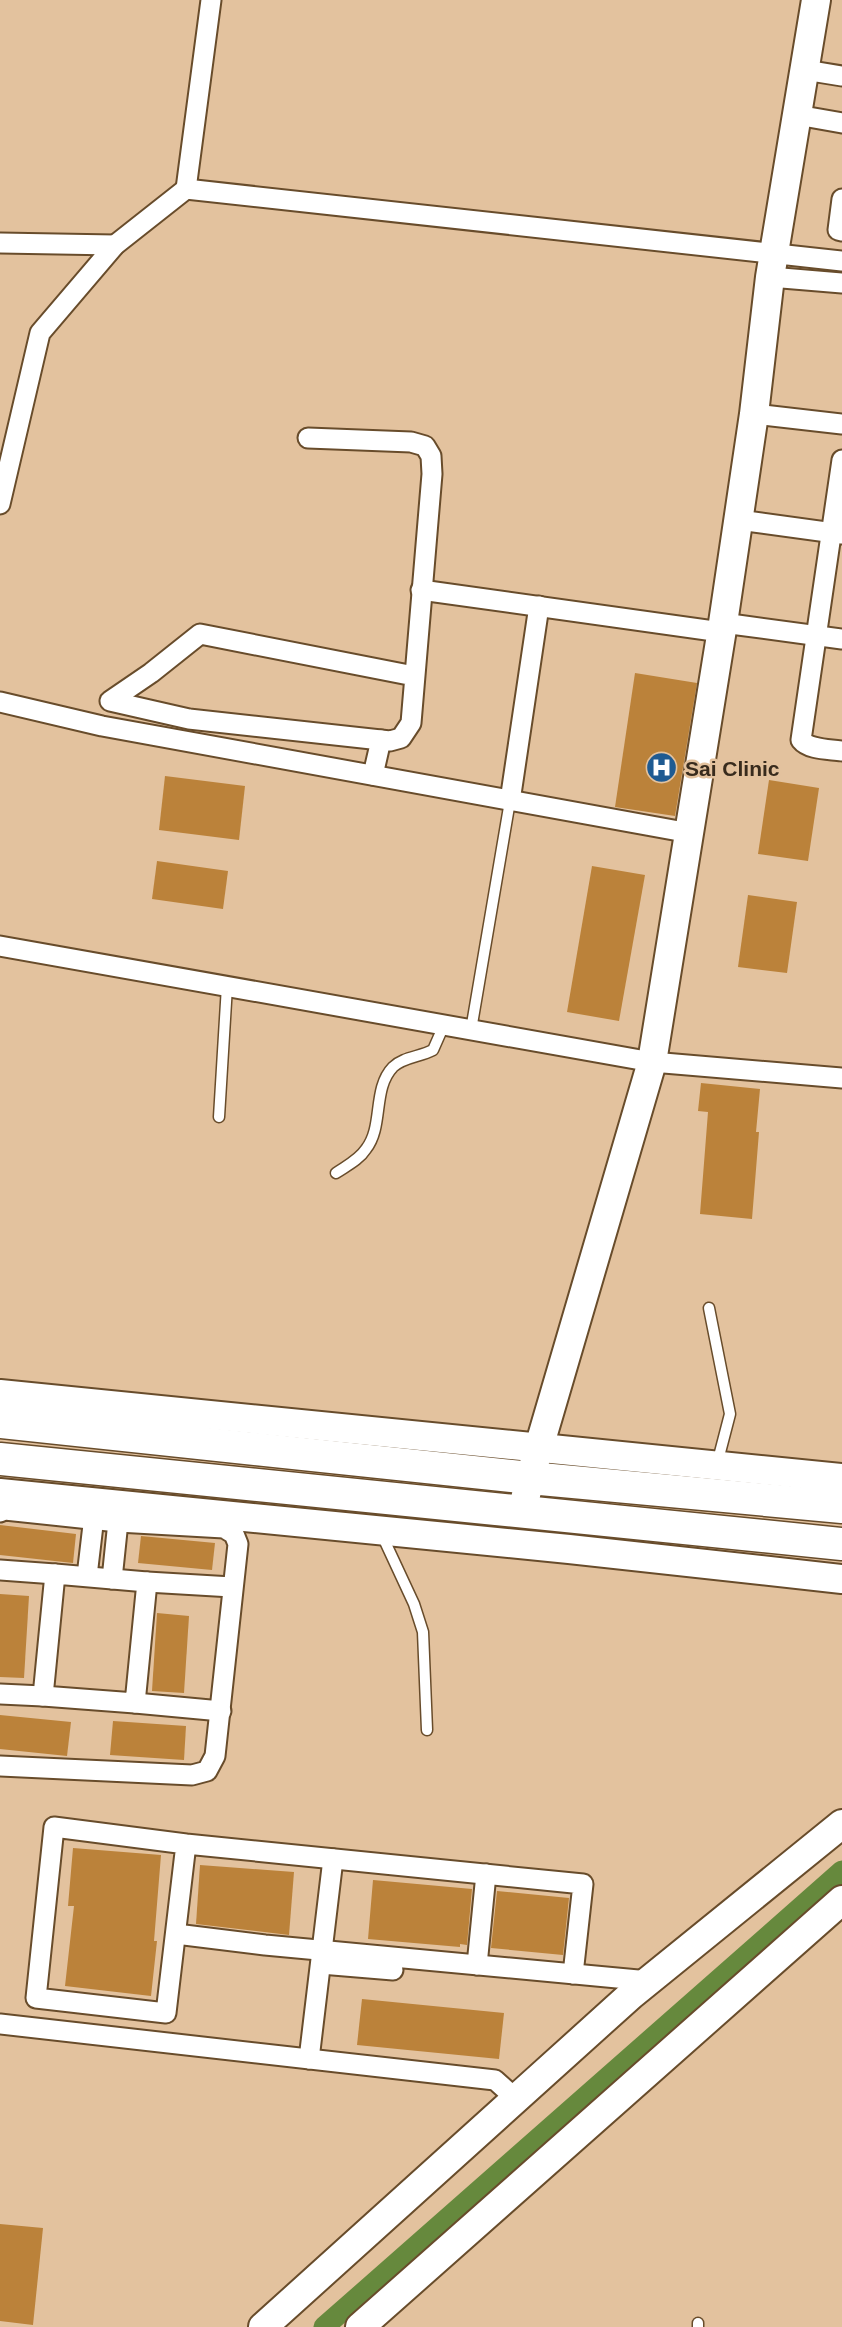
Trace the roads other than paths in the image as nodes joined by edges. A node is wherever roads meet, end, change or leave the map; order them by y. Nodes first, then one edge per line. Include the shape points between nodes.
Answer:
1 (211, 0) edge
2 (816, 0) edge
3 (805, 70) junction
4 (842, 76) edge
5 (797, 115) junction
6 (842, 123) edge
7 (186, 189) junction
8 (842, 200) edge
9 (842, 231) edge
10 (0, 243) edge
11 (115, 245) junction
12 (842, 261) edge
13 (772, 266) junction
14 (842, 283) edge
15 (754, 414) junction
16 (842, 424) edge
17 (308, 438) dead end
18 (842, 460) edge
19 (0, 504) edge
20 (738, 520) junction
21 (837, 533) edge
22 (421, 590) junction
23 (539, 606) junction
24 (722, 628) junction
25 (816, 636) junction
26 (842, 639) edge
27 (414, 676) junction
28 (0, 702) edge
29 (381, 740) junction
30 (842, 751) edge
31 (373, 775) junction
32 (510, 800) junction
33 (690, 834) junction
34 (0, 946) edge
35 (227, 986) junction
36 (444, 1025) junction
37 (471, 1030) junction
38 (652, 1062) junction
39 (842, 1078) edge
40 (219, 1117) dead end
41 (336, 1172) dead end
42 (709, 1308) dead end
43 (0, 1394) edge
44 (0, 1422) edge
45 (539, 1447) junction
46 (0, 1458) edge
47 (717, 1466) junction
48 (530, 1478) junction
49 (842, 1478) edge
50 (0, 1493) edge
51 (842, 1507) edge
52 (0, 1512) edge
53 (107, 1512) junction
54 (522, 1512) junction
55 (379, 1531) junction
56 (842, 1544) edge
57 (0, 1570) edge
58 (55, 1574) junction
59 (88, 1576) junction
60 (112, 1579) junction
61 (842, 1579) edge
62 (147, 1582) junction
63 (232, 1587) junction
64 (0, 1694) edge
65 (43, 1696) junction
66 (135, 1703) junction
67 (221, 1711) junction
68 (427, 1730) dead end
69 (0, 1766) edge
70 (842, 1824) edge
71 (186, 1844) junction
72 (333, 1859) junction
73 (486, 1874) junction
74 (842, 1900) edge
75 (176, 1934) junction
76 (322, 1957) junction
77 (477, 1965) junction
78 (581, 1979) junction
79 (642, 1987) junction
80 (0, 2024) edge
81 (309, 2059) junction
82 (515, 2098) junction
83 (263, 2327) edge
84 (360, 2327) edge

1 - 7 street
2 - 3 street
3 - 4 street
3 - 5 street
5 - 6 street
5 - 13 street
7 - 11 street
7 - 13 street
8 - 9 street via 838,230
10 - 11 street
11 - 19 street via 40,333
12 - 13 street
13 - 14 street
13 - 15 street
15 - 16 street
15 - 20 street
17 - 22 street via 425,446 432,474
18 - 21 street
20 - 21 street
20 - 24 street
21 - 25 street
22 - 23 street
22 - 27 street
23 - 24 street
23 - 32 street
24 - 25 street
24 - 33 street
25 - 26 street
25 - 30 street via 801,740
27 - 29 street via 411,723 401,738
27 - 29 street via 200,634 110,701 189,719
28 - 31 street via 102,726
29 - 31 street
31 - 32 street
32 - 33 street
32 - 37 lane
33 - 38 street
34 - 35 street
35 - 36 street
35 - 40 lane
36 - 37 street
36 - 41 lane via 433,1050 400,1061 387,1075 373,1137 361,1156
37 - 38 street
38 - 39 street
38 - 45 street
42 - 47 lane via 730,1414
43 - 45 street
44 - 48 main road
45 - 47 street
45 - 48 street
46 - 54 main road
47 - 49 street
48 - 51 main road
48 - 54 street
50 - 53 street
52 - 53 street
53 - 55 street
53 - 59 street
53 - 60 street
53 - 63 street via 224,1528 234,1534 238,1544
54 - 56 main road
55 - 61 street
55 - 68 lane via 423,1632
57 - 58 street
58 - 59 street
58 - 65 street
59 - 60 street
60 - 62 street
62 - 63 street
62 - 66 street
63 - 67 street
64 - 65 street
65 - 66 street
66 - 67 street
67 - 69 street via 215,1756 207,1771
70 - 79 street
71 - 72 street
71 - 75 street
71 - 75 street via 54,1827 36,1998 166,2013
72 - 73 street
72 - 76 street
73 - 77 street
73 - 78 street via 583,1884
74 - 84 street
75 - 76 street
76 - 77 street
76 - 78 street
76 - 81 street
77 - 78 street
78 - 79 street
79 - 82 street
80 - 81 street
81 - 82 street via 495,2080
82 - 83 street

